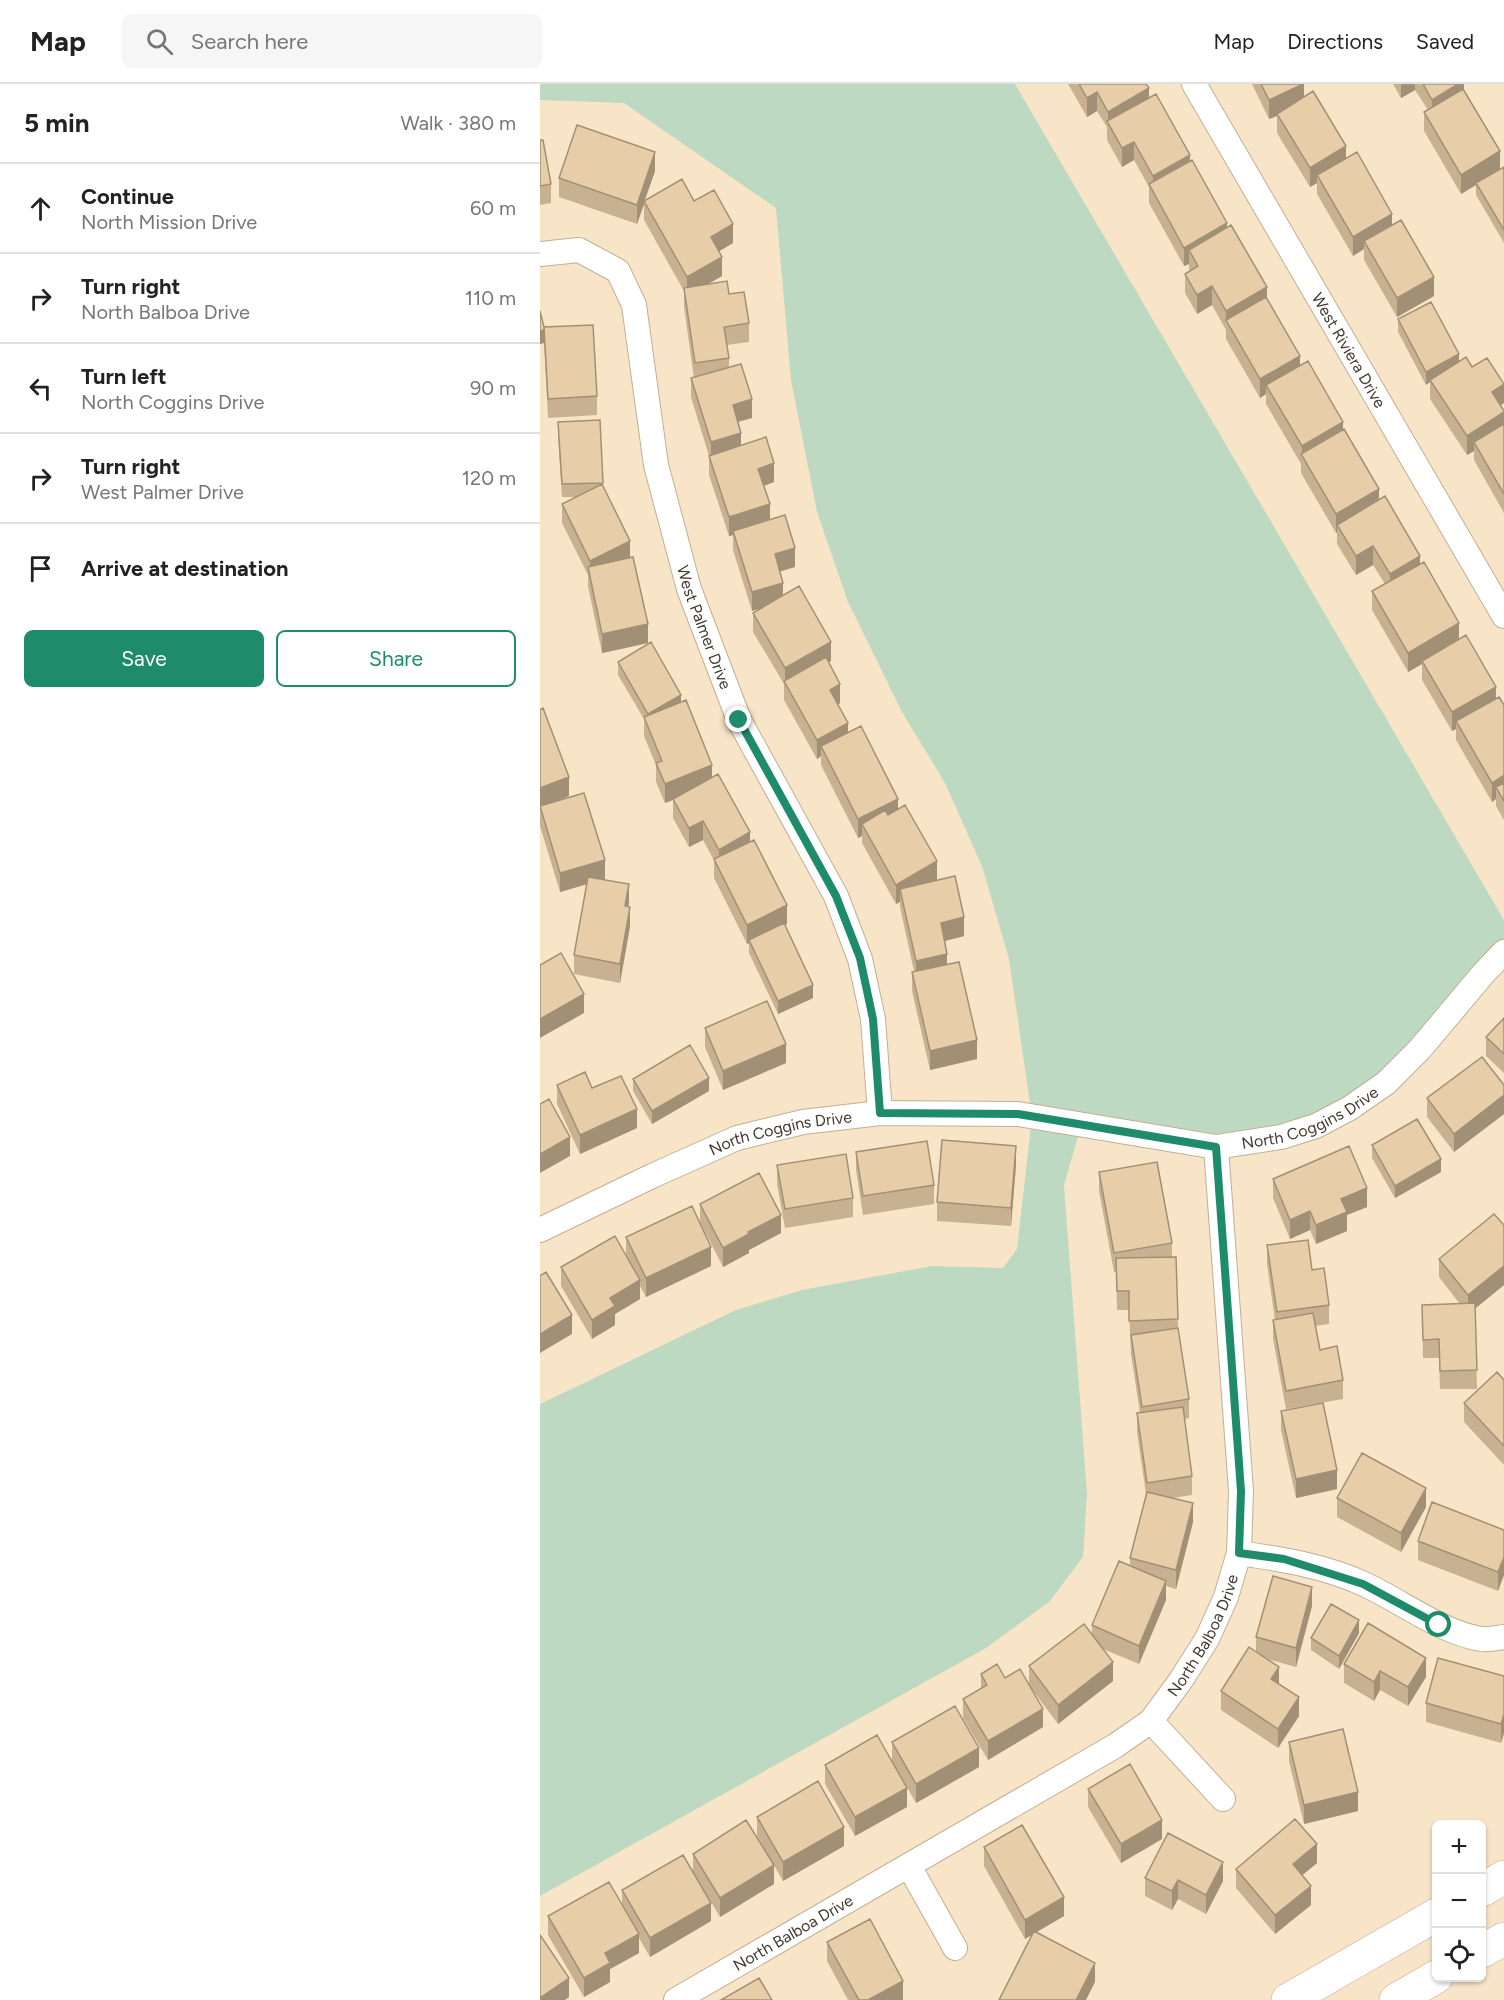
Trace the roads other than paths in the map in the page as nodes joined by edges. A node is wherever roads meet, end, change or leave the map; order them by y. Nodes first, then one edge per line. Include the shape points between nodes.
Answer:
1 (1194, 84) edge
2 (540, 254) edge
3 (1504, 616) edge
4 (1504, 952) edge
5 (880, 1113) junction
6 (1216, 1147) junction
7 (540, 1230) edge
8 (1239, 1553) junction
9 (1504, 1637) edge
10 (1151, 1721) junction
11 (1223, 1799) dead end
12 (909, 1866) junction
13 (1504, 1877) edge
14 (1486, 1888) edge
15 (1432, 1918) edge
16 (1504, 1938) edge
17 (955, 1948) dead end
18 (1486, 1949) edge
19 (1432, 1980) edge
20 (676, 2000) edge
21 (1288, 2000) edge
22 (1396, 2000) edge

1 - 3 street, West Riviera Drive
2 - 5 street, West Palmer Drive via 579,250 618,271 634,305 656,465 689,589 739,720 836,896 856,948 873,1019
4 - 6 street, North Coggins Drive via 1420,1049 1386,1083 1350,1108 1316,1126 1281,1137
5 - 6 street, North Coggins Drive via 1018,1114
5 - 7 street, North Coggins Drive via 803,1122 737,1138
6 - 8 street, North Balboa Drive via 1241,1491
8 - 9 street via 1324,1570 1363,1584 1439,1625 1482,1639
8 - 10 street, North Balboa Drive via 1226,1597 1207,1639
10 - 11 street
10 - 12 street, North Balboa Drive
12 - 17 street
12 - 20 street, North Balboa Drive
13 - 14 main road
15 - 21 main road
16 - 18 main road
19 - 22 main road

